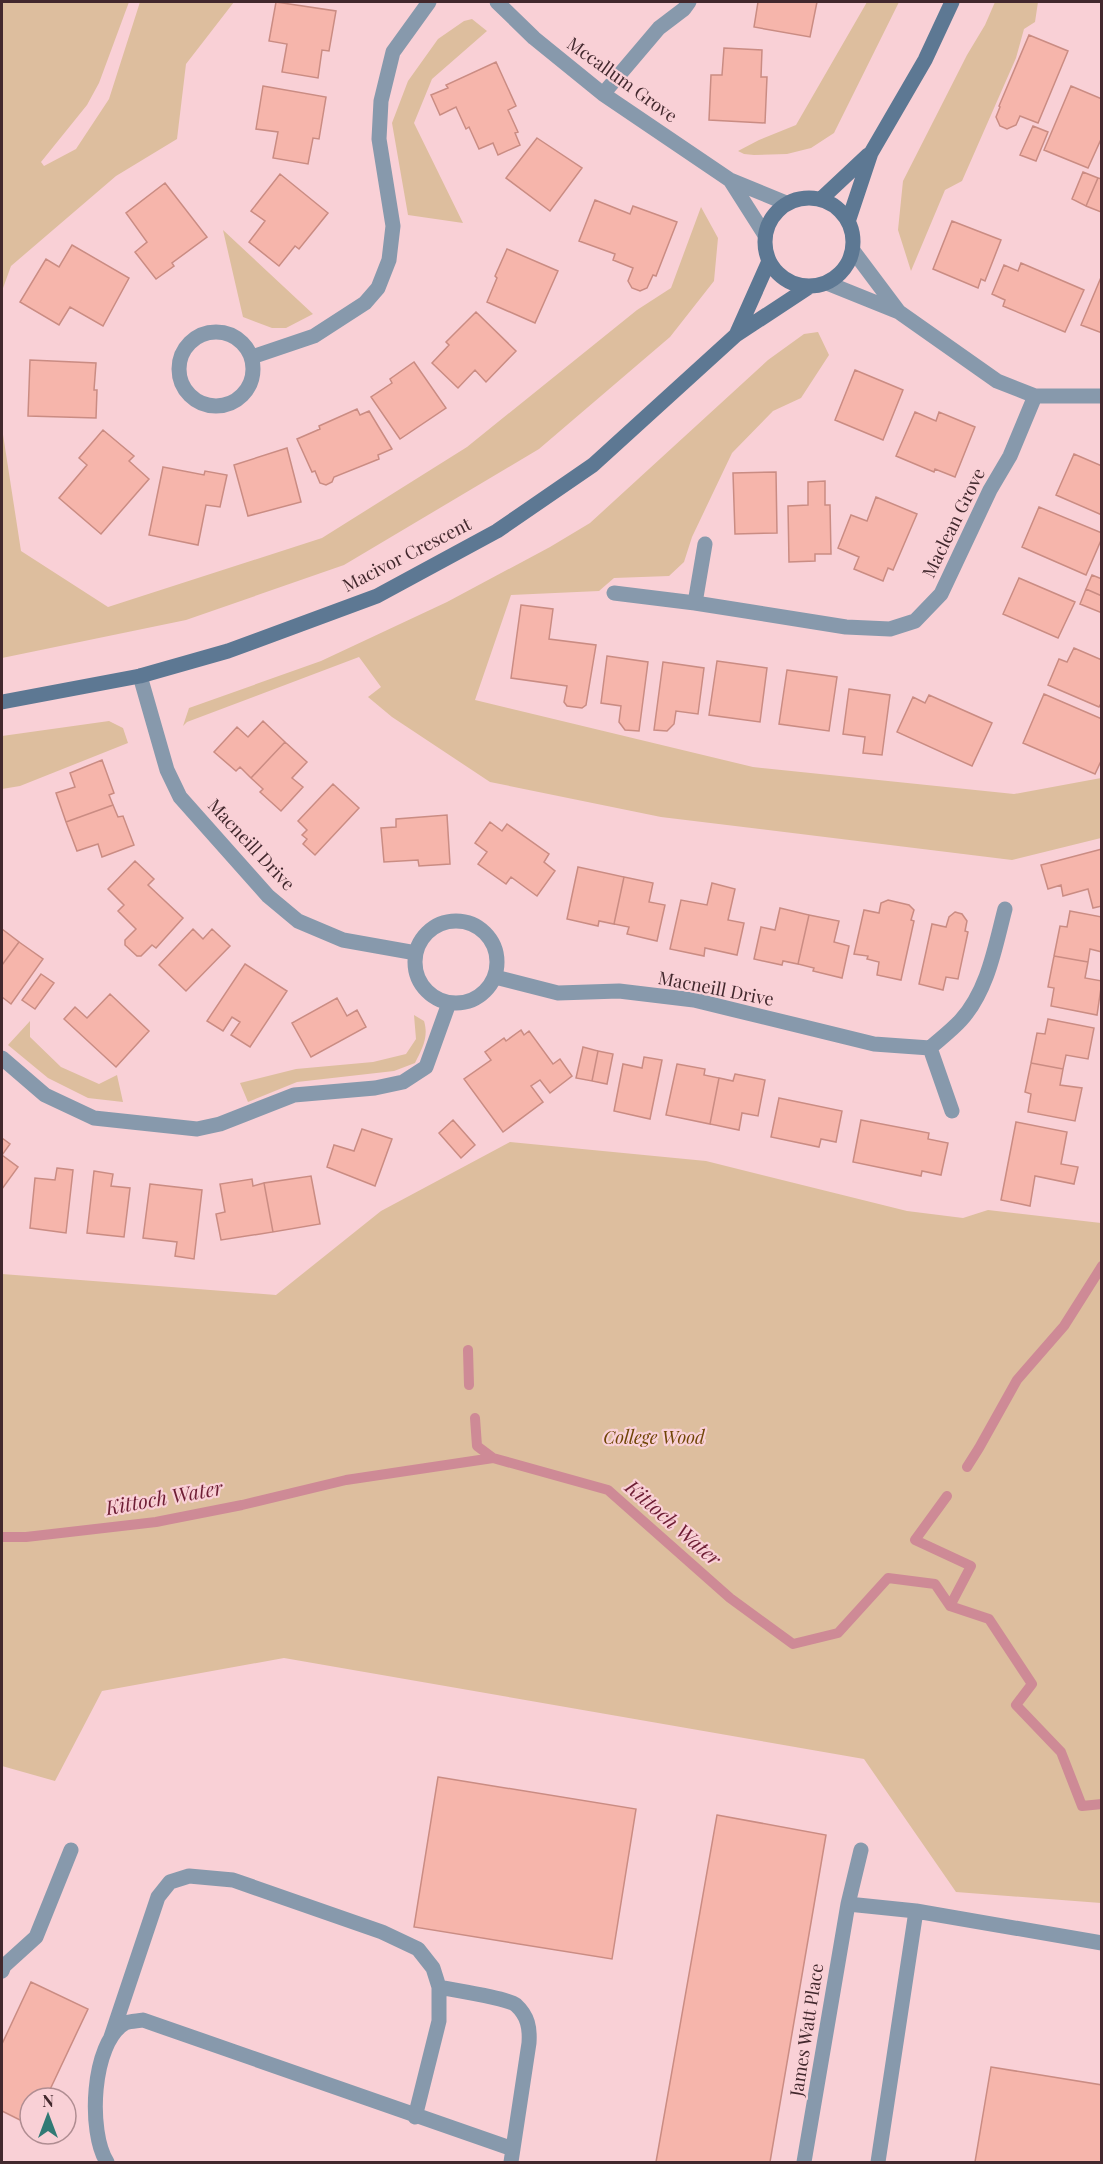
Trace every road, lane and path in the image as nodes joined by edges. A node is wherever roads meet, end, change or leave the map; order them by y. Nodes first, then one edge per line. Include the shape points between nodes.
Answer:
1 (429, 2) edge
2 (497, 2) edge
3 (689, 2) edge
4 (952, 2) edge
5 (603, 94) junction
6 (871, 153) junction
7 (730, 180) junction
8 (821, 199) junction
9 (786, 203) junction
10 (849, 219) junction
11 (765, 236) junction
12 (854, 252) junction
13 (769, 261) junction
14 (827, 283) junction
15 (809, 286) junction
16 (899, 312) junction
17 (736, 335) junction
18 (252, 357) junction
19 (1035, 396) junction
20 (1101, 396) edge
21 (705, 544) dead end
22 (614, 593) dead end
23 (695, 603) junction
24 (140, 676) junction
25 (2, 702) edge
26 (1005, 909) dead end
27 (416, 953) junction
28 (495, 977) junction
29 (449, 1003) junction
30 (930, 1048) junction
31 (2, 1058) edge
32 (952, 1111) dead end
33 (71, 1850) dead end
34 (861, 1850) dead end
35 (848, 1904) junction
36 (916, 1911) junction
37 (1101, 1943) edge
38 (2, 1971) edge
39 (439, 1987) junction
40 (111, 2037) junction
41 (415, 2117) junction
42 (512, 2156) edge
43 (107, 2163) edge
44 (804, 2163) edge
45 (878, 2163) edge

1 - 18 street via 393,52 381,101 379,139 393,226 389,260 378,288 364,303 314,336
2 - 5 street, Mccallum Grove
3 - 5 street via 659,28
4 - 6 street via 925,60
5 - 7 street, Mccallum Grove
6 - 8 street
6 - 10 street
7 - 9 street, Mccallum Grove
7 - 11 street, Mccallum Grove
8 - 9 street via 803,198
8 - 10 street via 837,206
9 - 11 street via 772,217
10 - 12 street
11 - 13 street
12 - 14 street via 842,273
12 - 16 street
13 - 15 street via 779,275 793,284
13 - 17 street, Macivor Crescent
14 - 15 street
14 - 16 street
15 - 17 street, Macivor Crescent
16 - 19 street via 997,381
17 - 24 street, Macivor Crescent via 593,465 497,531 377,596 228,651
18 - 18 street via 243,342 227,333 209,332 193,339 182,354 179,372 185,389 198,401 215,406 232,402 246,391 254,375
19 - 20 street
19 - 23 street, Maclean Grove via 1010,456 941,594 915,621 890,629 846,627
21 - 23 street
22 - 23 street, Maclean Grove
24 - 25 street, Macivor Crescent
24 - 27 street, Macneill Drive via 167,770 180,797 268,896 298,921 343,940
26 - 30 street via 981,988 962,1019
27 - 28 street via 424,936 440,924 459,921 477,927 491,940 497,958
27 - 29 street via 416,969 422,984 433,996
28 - 29 street via 476,998
28 - 30 street, Macneill Drive via 558,993 619,992 694,1000 874,1044
29 - 31 street via 426,1067 403,1082 294,1095 220,1124 196,1129 94,1118 45,1095
30 - 32 street
33 - 38 street via 36,1937
34 - 35 street, James Watt Place
35 - 36 street
35 - 44 street, James Watt Place
36 - 37 street
36 - 45 street
39 - 40 street via 433,1968 418,1949 382,1932 233,1880 189,1876 170,1882 158,1897
39 - 41 street via 439,2021
39 - 42 street via 514,2003 530,2026
40 - 41 street via 126,2023 143,2020
40 - 43 street via 100,2064 94,2098 97,2133
41 - 42 street

